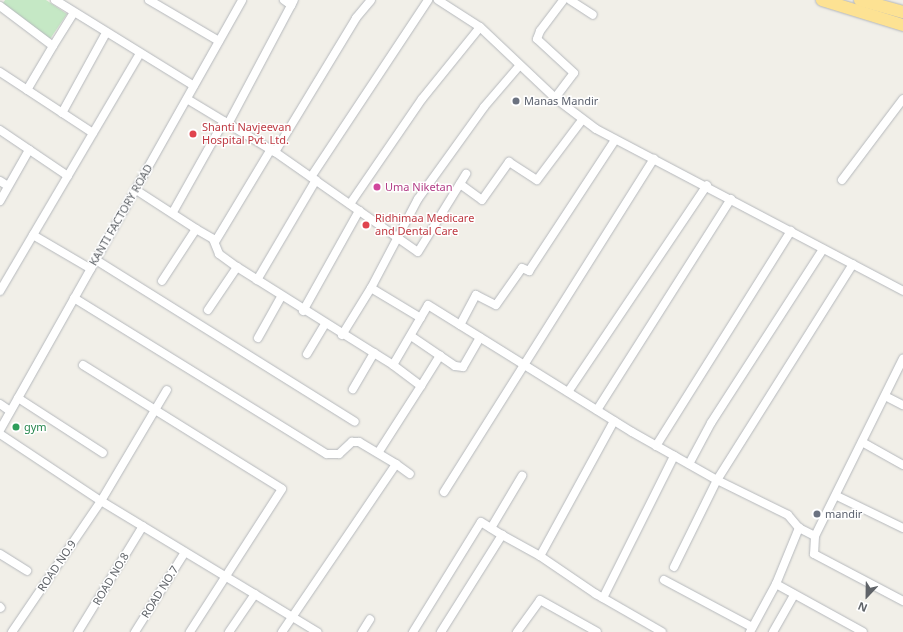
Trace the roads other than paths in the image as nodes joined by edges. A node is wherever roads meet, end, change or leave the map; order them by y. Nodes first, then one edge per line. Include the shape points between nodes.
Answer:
1 (55, 0) edge
2 (149, 0) edge
3 (242, 0) edge
4 (371, 0) edge
5 (428, 0) edge
6 (438, 0) edge
7 (563, 0) edge
8 (570, 0) edge
9 (822, 0) edge
10 (860, 0) edge
11 (290, 2) edge
12 (0, 6) edge
13 (903, 12) edge
14 (74, 13) junction
15 (592, 15) dead end
16 (903, 25) edge
17 (480, 27) junction
18 (106, 33) junction
19 (219, 41) junction
20 (53, 46) junction
21 (139, 55) junction
22 (520, 65) junction
23 (0, 72) edge
24 (194, 86) junction
25 (27, 90) junction
26 (555, 98) junction
27 (187, 99) junction
28 (903, 99) edge
29 (62, 113) junction
30 (582, 120) junction
31 (226, 122) junction
32 (0, 130) edge
33 (93, 133) junction
34 (615, 140) junction
35 (29, 150) junction
36 (273, 150) junction
37 (654, 159) junction
38 (466, 174) dead end
39 (68, 176) junction
40 (314, 179) junction
41 (842, 180) dead end
42 (0, 181) edge
43 (460, 184) junction
44 (707, 185) junction
45 (8, 186) junction
46 (136, 190) junction
47 (731, 199) junction
48 (0, 201) edge
49 (350, 204) junction
50 (359, 210) junction
51 (173, 212) junction
52 (196, 229) junction
53 (791, 231) junction
54 (33, 235) junction
55 (397, 237) junction
56 (214, 242) junction
57 (823, 249) junction
58 (96, 260) junction
59 (853, 264) junction
60 (237, 267) junction
61 (91, 269) junction
62 (257, 280) junction
63 (162, 282) dead end
64 (371, 288) junction
65 (0, 291) edge
66 (903, 291) edge
67 (281, 297) junction
68 (74, 298) junction
69 (208, 310) dead end
70 (303, 311) junction
71 (421, 318) junction
72 (325, 324) junction
73 (460, 325) junction
74 (342, 335) junction
75 (411, 336) junction
76 (258, 338) dead end
77 (480, 338) junction
78 (374, 353) junction
79 (307, 354) dead end
80 (440, 356) junction
81 (903, 359) edge
82 (523, 364) junction
83 (82, 365) dead end
84 (393, 365) junction
85 (420, 386) junction
86 (353, 389) dead end
87 (167, 390) dead end
88 (568, 392) junction
89 (885, 396) junction
90 (18, 398) junction
91 (0, 404) edge
92 (903, 405) edge
93 (597, 410) junction
94 (10, 411) junction
95 (155, 412) junction
96 (614, 421) junction
97 (355, 422) dead end
98 (0, 430) edge
99 (0, 434) edge
100 (862, 442) junction
101 (656, 446) junction
102 (103, 453) dead end
103 (378, 453) junction
104 (674, 456) junction
105 (396, 464) junction
106 (689, 464) junction
107 (903, 464) edge
108 (410, 474) dead end
109 (522, 476) dead end
110 (717, 480) junction
111 (444, 492) dead end
112 (837, 496) junction
113 (101, 501) junction
114 (143, 526) junction
115 (491, 528) junction
116 (799, 528) junction
117 (903, 528) edge
118 (502, 534) junction
119 (815, 536) junction
120 (185, 552) junction
121 (0, 554) edge
122 (540, 556) junction
123 (674, 567) dead end
124 (27, 571) dead end
125 (227, 577) junction
126 (664, 580) dead end
127 (776, 584) junction
128 (254, 594) junction
129 (794, 595) junction
130 (603, 598) junction
131 (903, 600) edge
132 (292, 616) junction
133 (370, 619) dead end
134 (751, 630) edge
135 (12, 632) edge
136 (78, 632) edge
137 (135, 632) edge
138 (190, 632) edge
139 (229, 632) edge
140 (282, 632) edge
141 (317, 632) edge
142 (362, 632) edge
143 (413, 632) edge
144 (441, 632) edge
145 (517, 632) edge
146 (597, 632) edge
147 (662, 632) edge
148 (773, 632) edge
149 (863, 632) edge

1 - 14 street
2 - 19 street
3 - 19 street, KANTI FACTORY ROAD
4 - 36 street via 356,18
5 - 40 street
6 - 17 street
7 - 26 street via 537,39 574,73
8 - 15 street
9 - 16 highway
10 - 13 highway
11 - 31 street
12 - 20 street
14 - 18 street
14 - 20 street
17 - 22 street
17 - 49 street via 422,100
18 - 21 street
18 - 29 street
19 - 24 street, KANTI FACTORY ROAD
20 - 25 street
21 - 24 street
21 - 33 street
22 - 26 street
22 - 55 street via 445,158
23 - 25 street
24 - 27 street, KANTI FACTORY ROAD
25 - 29 street
26 - 30 street
27 - 31 street
27 - 46 street, KANTI FACTORY ROAD
28 - 41 street
29 - 33 street
30 - 34 street
30 - 43 street via 537,180 509,162 482,200
31 - 36 street
31 - 51 street
32 - 35 street
33 - 39 street
34 - 37 street
34 - 73 street via 529,271 522,268 496,306 476,296
35 - 39 street
35 - 45 street
36 - 40 street
36 - 56 street
37 - 44 street
37 - 82 street
38 - 43 street
39 - 54 street
40 - 49 street
40 - 62 street
42 - 45 street
43 - 55 street via 418,252
44 - 47 street
44 - 88 street
45 - 48 street
46 - 51 street
46 - 58 street, KANTI FACTORY ROAD
47 - 53 street
47 - 93 street
49 - 50 street
50 - 55 street
50 - 70 street
51 - 52 street
52 - 56 street
52 - 63 street
53 - 57 street
53 - 101 street
54 - 61 street
54 - 65 street
55 - 64 street
56 - 60 street via 219,254
57 - 59 street
57 - 106 street via 711,423
58 - 61 street, KANTI FACTORY ROAD
58 - 97 street
59 - 66 street
59 - 110 street
60 - 62 street
60 - 69 street
61 - 68 street, KANTI FACTORY ROAD
62 - 67 street
64 - 71 street
64 - 74 street
67 - 70 street
67 - 76 street
68 - 90 street, KANTI FACTORY ROAD
68 - 103 street via 327,454 339,454 352,442 359,442
70 - 72 street
71 - 73 street via 428,305
71 - 75 street
72 - 74 street
72 - 79 street
73 - 77 street
74 - 78 street
75 - 80 street
75 - 84 street
77 - 80 street via 463,366 455,366
77 - 82 street
78 - 84 street
78 - 86 street
80 - 85 street
81 - 89 street
82 - 88 street
82 - 111 street
83 - 95 street
84 - 85 street
85 - 103 street
87 - 95 street, ROAD NO.9
88 - 93 street
89 - 92 street
89 - 100 street
90 - 94 street, KANTI FACTORY ROAD
90 - 102 street
91 - 94 street
93 - 96 street
94 - 98 street, KANTI FACTORY ROAD
95 - 113 street, ROAD NO.9
95 - 125 street via 282,489
96 - 101 street
96 - 122 street
99 - 113 street
100 - 107 street
100 - 112 street
101 - 104 street
103 - 105 street
104 - 106 street
104 - 130 street
105 - 108 street
105 - 132 street
106 - 110 street
109 - 115 street
110 - 116 street via 788,516
110 - 123 street
112 - 117 street
112 - 119 street
113 - 114 street
113 - 135 street, ROAD NO.9
114 - 120 street
114 - 136 street, ROAD NO.8
115 - 118 street
115 - 143 street via 481,522
116 - 119 street
116 - 127 street
118 - 122 street
118 - 144 street
119 - 131 street via 814,554
120 - 125 street
120 - 137 street, ROAD NO.7
121 - 124 street
122 - 130 street
125 - 128 street
125 - 138 street
126 - 134 street
127 - 129 street
127 - 134 street
128 - 132 street
128 - 139 street
129 - 148 street
129 - 149 street
130 - 147 street
132 - 140 street
132 - 141 street
133 - 142 street
145 - 146 street via 540,600

